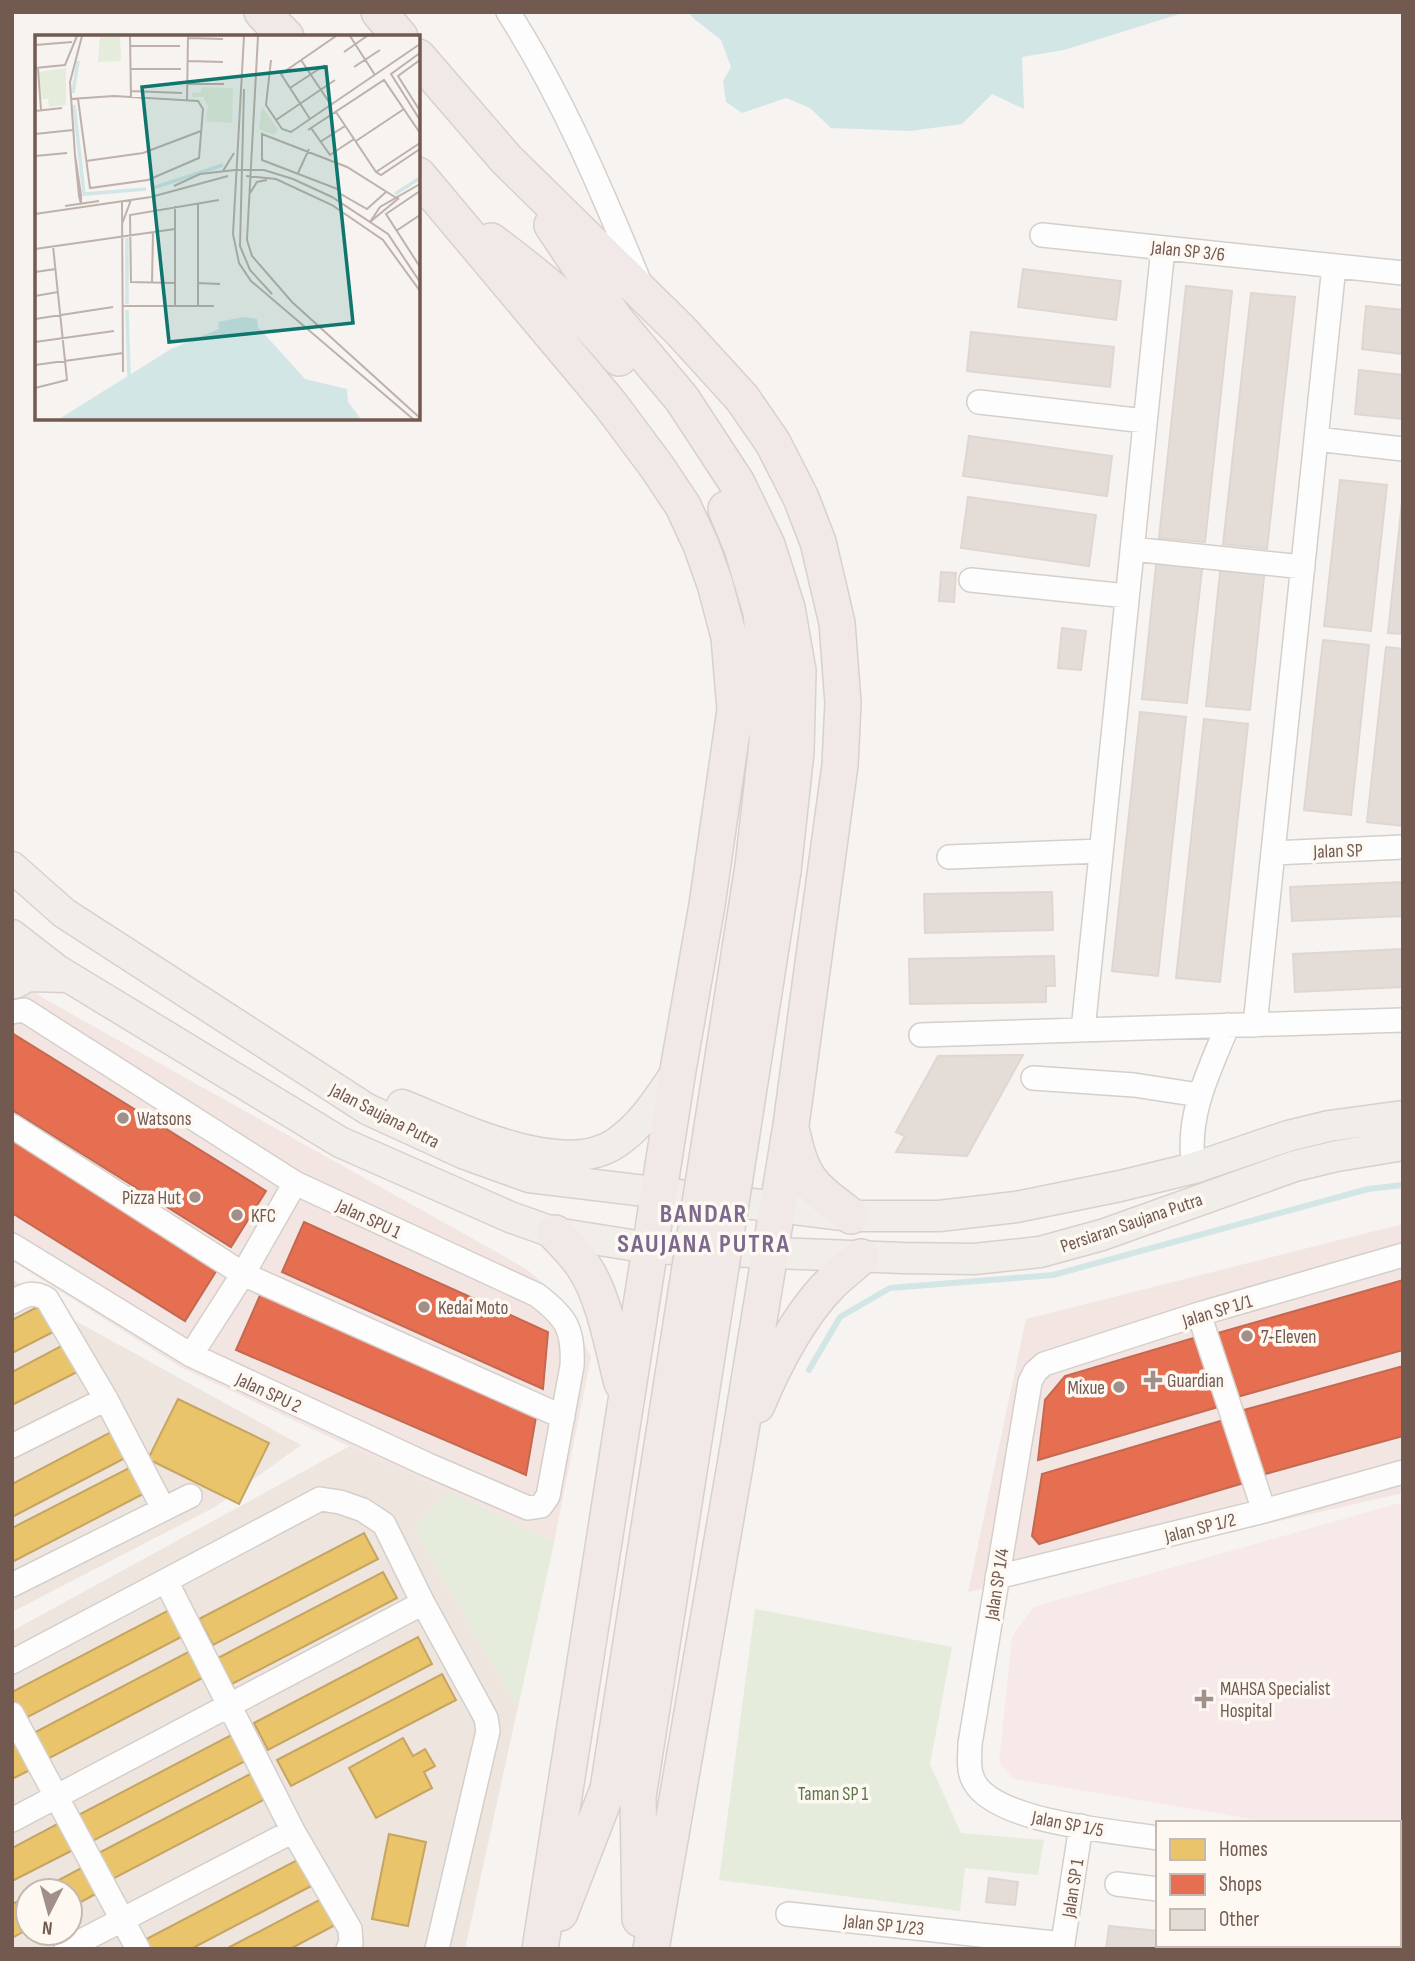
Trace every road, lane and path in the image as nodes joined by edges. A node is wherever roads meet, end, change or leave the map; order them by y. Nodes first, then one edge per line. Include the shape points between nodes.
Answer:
1 (262, 12) edge
2 (379, 12) edge
3 (508, 12) edge
4 (529, 12) edge
5 (284, 35) edge
6 (398, 35) edge
7 (531, 51) junction
8 (420, 59) edge
9 (506, 159) junction
10 (420, 177) edge
11 (443, 205) junction
12 (1042, 235) dead end
13 (1163, 248) junction
14 (1334, 266) junction
15 (1403, 273) edge
16 (645, 297) junction
17 (979, 402) dead end
18 (1145, 421) junction
19 (1316, 439) junction
20 (1403, 449) edge
21 (1132, 549) junction
22 (1303, 567) junction
23 (971, 580) dead end
24 (1127, 596) junction
25 (1403, 848) edge
26 (1101, 851) junction
27 (1273, 853) junction
28 (949, 857) dead end
29 (12, 867) edge
30 (768, 869) junction
31 (12, 888) edge
32 (64, 913) junction
33 (12, 935) edge
34 (12, 942) edge
35 (68, 977) junction
36 (15, 995) edge
37 (1403, 1020) edge
38 (1255, 1025) junction
39 (1228, 1026) junction
40 (1083, 1030) junction
41 (920, 1035) dead end
42 (678, 1070) junction
43 (1033, 1079) dead end
44 (319, 1081) junction
45 (1199, 1095) junction
46 (1403, 1116) edge
47 (791, 1125) junction
48 (12, 1126) edge
49 (1403, 1145) edge
50 (1195, 1168) junction
51 (295, 1183) junction
52 (659, 1192) junction
53 (778, 1207) junction
54 (851, 1216) junction
55 (555, 1233) junction
56 (12, 1245) edge
57 (650, 1248) junction
58 (769, 1254) junction
59 (1403, 1255) edge
60 (861, 1258) junction
61 (243, 1274) junction
62 (12, 1302) edge
63 (1199, 1314) junction
64 (191, 1356) junction
65 (1035, 1372) joint
66 (106, 1399) junction
67 (626, 1400) junction
68 (563, 1417) junction
69 (12, 1446) edge
70 (737, 1454) junction
71 (1403, 1472) edge
72 (190, 1496) dead end
73 (541, 1506) joint
74 (163, 1508) junction
75 (1264, 1511) junction
76 (997, 1577) junction
77 (166, 1581) junction
78 (12, 1585) edge
79 (423, 1603) junction
80 (12, 1662) edge
81 (229, 1705) junction
82 (12, 1714) edge
83 (622, 1793) junction
84 (983, 1794) joint
85 (56, 1795) junction
86 (12, 1820) edge
87 (1081, 1826) junction
88 (293, 1831) junction
89 (1403, 1835) edge
90 (1156, 1838) edge
91 (1401, 1874) edge
92 (1117, 1884) dead end
93 (1156, 1889) edge
94 (788, 1914) dead end
95 (122, 1919) junction
96 (1062, 1946) edge
97 (66, 1949) edge
98 (138, 1949) edge
99 (348, 1949) edge
100 (437, 1949) edge
101 (540, 1949) edge
102 (547, 1949) edge
103 (641, 1949) edge
104 (651, 1949) edge

1 - 5 highway
2 - 6 highway
3 - 7 street
4 - 7 street
7 - 16 street via 606,203
8 - 9 highway
9 - 16 highway
9 - 30 highway via 615,318 682,399 737,483 767,545 787,608 798,671 796,752
10 - 11 highway
11 - 30 highway via 545,281 596,330 715,484 742,548 761,612
11 - 42 highway via 657,467 683,506 715,584 729,637 735,710
12 - 13 street, Jalan SP 3/6
13 - 14 street, Jalan SP 3/6
13 - 18 street
14 - 15 street, Jalan SP 3/6
14 - 19 street
16 - 47 highway via 742,398 773,443 818,542 836,623 843,704 840,765
17 - 18 street
18 - 21 street
19 - 20 street
19 - 22 street
21 - 22 street
21 - 24 street
22 - 27 street
23 - 24 street
24 - 26 street
25 - 27 street, Jalan SP
26 - 28 street
26 - 40 street
27 - 38 street
29 - 32 main road, Jalan Saujana Putra
30 - 83 highway, bridge
31 - 32 main road
32 - 44 main road, Jalan Saujana Putra
33 - 35 main road, Jalan Saujana Putra
34 - 36 main road
35 - 36 main road via 28,976
35 - 55 main road, Jalan Saujana Putra via 340,1142
36 - 51 street, Jalan SPU 1
37 - 38 street
38 - 39 street
39 - 40 street
39 - 45 street
40 - 41 street
42 - 44 main road via 630,1133 613,1145 586,1154 515,1149 352,1082
42 - 52 highway
43 - 45 street via 1134,1085
44 - 52 main road, Jalan Saujana Putra via 367,1110 529,1177
45 - 50 street via 1192,1152
46 - 50 main road, Persiaran Saujana Putra via 1298,1133
47 - 53 highway
47 - 54 highway via 807,1180
48 - 61 street
49 - 60 main road, Persiaran Saujana Putra via 1295,1167 1040,1252 974,1259
50 - 54 main road, Persiaran Saujana Putra via 1016,1207 939,1216
51 - 61 street
51 - 68 street, Jalan SPU 1 via 537,1296 558,1311 573,1344
52 - 53 main road, Jalan Saujana Putra
52 - 57 highway
53 - 54 main road, Persiaran Saujana Putra
53 - 58 highway
55 - 57 main road, Jalan Saujana Putra
55 - 67 highway via 584,1266 594,1286
56 - 64 street, Jalan SPU 2
57 - 58 main road, Jalan Saujana Putra
57 - 67 highway
58 - 60 main road, Persiaran Saujana Putra
58 - 70 highway
59 - 63 street, Jalan SP 1/1
60 - 70 highway via 811,1307 770,1374
61 - 64 street
61 - 68 street
62 - 66 street via 37,1293 47,1299
63 - 65 street, Jalan SP 1/1 via 1044,1364
63 - 75 street
64 - 73 street, Jalan SPU 2 via 528,1508
65 - 76 street, Jalan SP 1/4
66 - 69 street
66 - 74 street
67 - 101 highway
68 - 73 street, Jalan SPU 1 via 548,1496
70 - 104 highway
71 - 75 street, Jalan SP 1/2
72 - 74 street
74 - 78 street
75 - 76 street, Jalan SP 1/2
76 - 84 street, Jalan SP 1/4 via 970,1744 971,1777
77 - 79 street via 320,1500 363,1510 384,1524
77 - 80 street
77 - 81 street
79 - 81 street
79 - 100 street via 486,1718 488,1731
81 - 85 street
81 - 88 street
82 - 85 street
83 - 102 highway
83 - 103 highway
84 - 87 street, Jalan SP 1/5 via 1019,1813
85 - 86 street
85 - 95 street
87 - 90 street, Jalan SP 1/5
87 - 96 street, Jalan SP 1
88 - 95 street
88 - 99 street via 350,1929
89 - 91 street
92 - 93 street
94 - 96 street, Jalan SP 1/23
95 - 97 street
95 - 98 street

